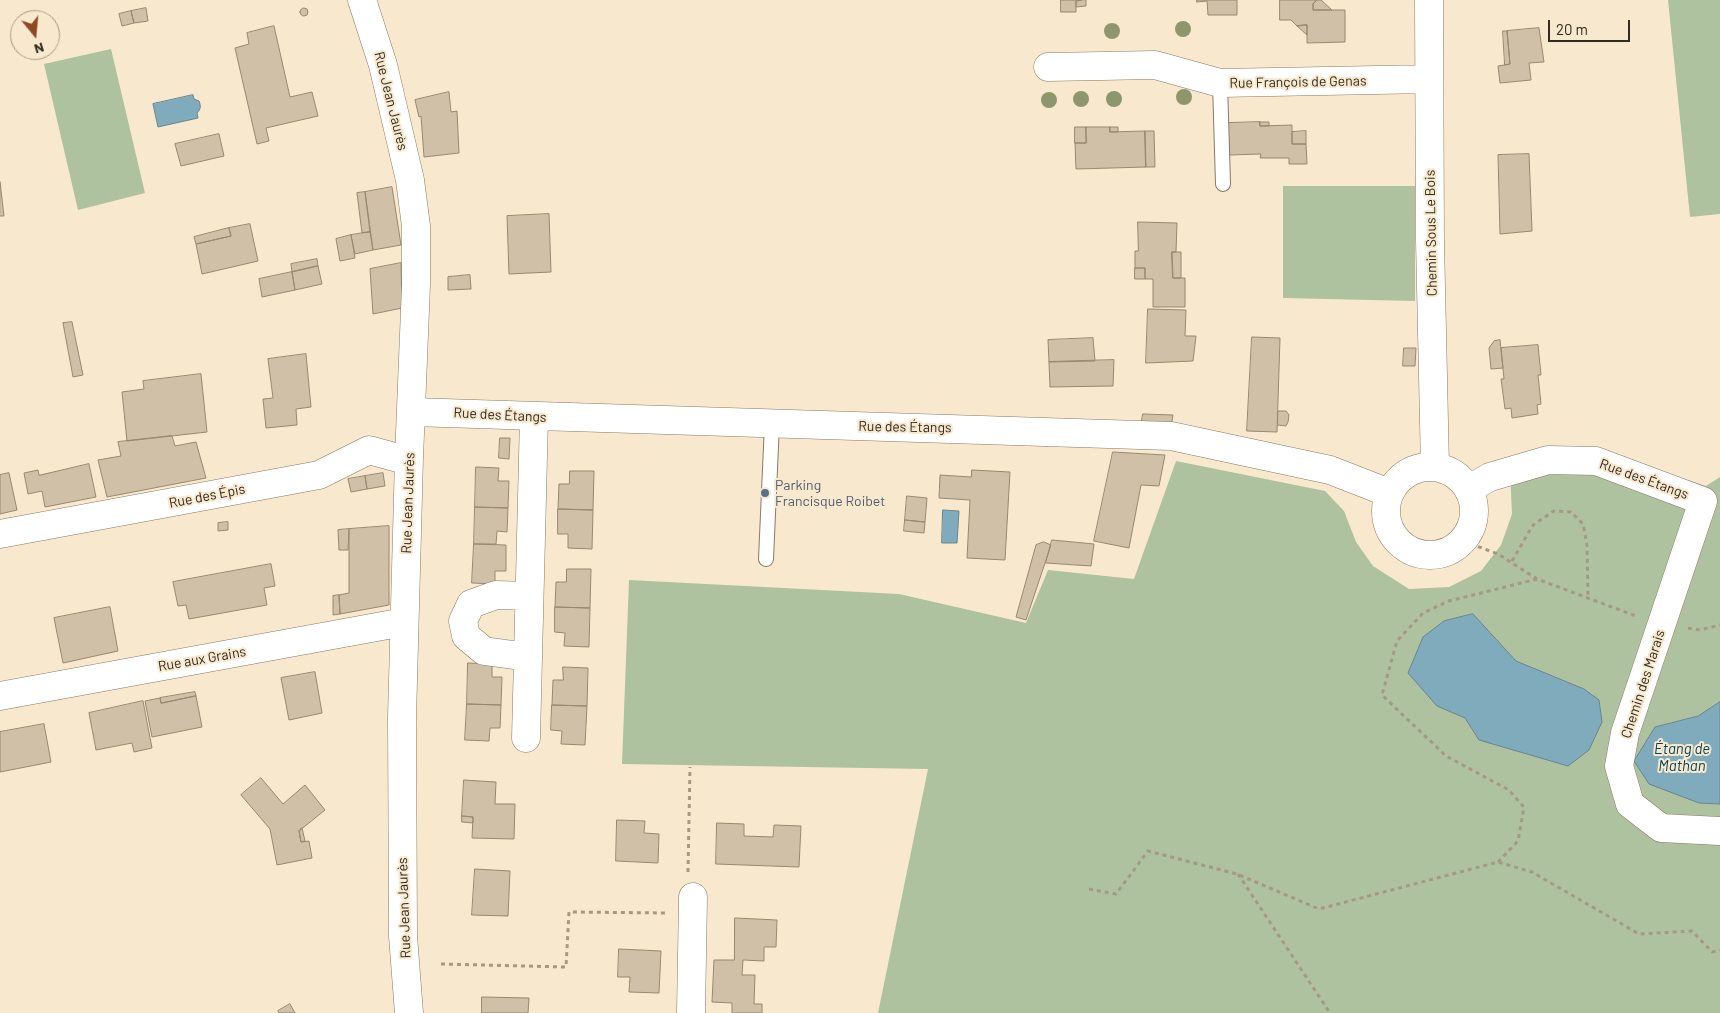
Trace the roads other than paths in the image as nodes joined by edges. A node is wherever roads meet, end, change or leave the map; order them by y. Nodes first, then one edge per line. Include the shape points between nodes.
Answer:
1 (362, 0) edge
2 (1429, 0) edge
3 (1048, 67) dead end
4 (1429, 79) junction
5 (1220, 83) junction
6 (1223, 184) dead end
7 (412, 412) junction
8 (534, 417) junction
9 (772, 424) junction
10 (409, 458) junction
11 (1435, 467) junction
12 (1469, 489) junction
13 (1389, 493) junction
14 (1703, 501) joint
15 (0, 534) edge
16 (766, 559) dead end
17 (529, 596) junction
18 (404, 622) junction
19 (528, 657) junction
20 (0, 696) edge
21 (526, 738) dead end
22 (1720, 831) edge
23 (693, 905) road end
24 (410, 1013) edge
25 (691, 1013) edge

1 - 7 street, Rue Jean Jaurès via 383,65 410,180 416,226
2 - 4 street, Chemin Sous Le Bois
3 - 5 street, Rue François de Genas via 1155,65
4 - 5 street, Rue François de Genas
4 - 11 street, Chemin Sous Le Bois
5 - 6 lane
7 - 8 street, Rue des Étangs
7 - 10 street, Rue Jean Jaurès
8 - 9 street, Rue des Étangs
8 - 17 street
9 - 13 street, Rue des Étangs via 1171,436 1330,470
9 - 16 lane
10 - 15 street, Rue des Épis via 369,450 319,475
10 - 18 street, Rue Jean Jaurès
11 - 12 street via 1448,470
11 - 13 street via 1421,467 1408,472
12 - 13 street via 1475,516 1471,529 1452,550 1426,556 1412,552 1391,534 1386,520
12 - 14 street, Rue des Étangs via 1490,477 1548,460 1596,461
14 - 22 street, Chemin des Marais via 1625,734 1619,766 1630,804 1661,828
17 - 19 street
17 - 19 street via 496,595 472,604 463,621 466,636 484,651
18 - 20 street, Rue aux Grains
18 - 24 street, Rue Jean Jaurès via 402,936
19 - 21 street
23 - 25 street

